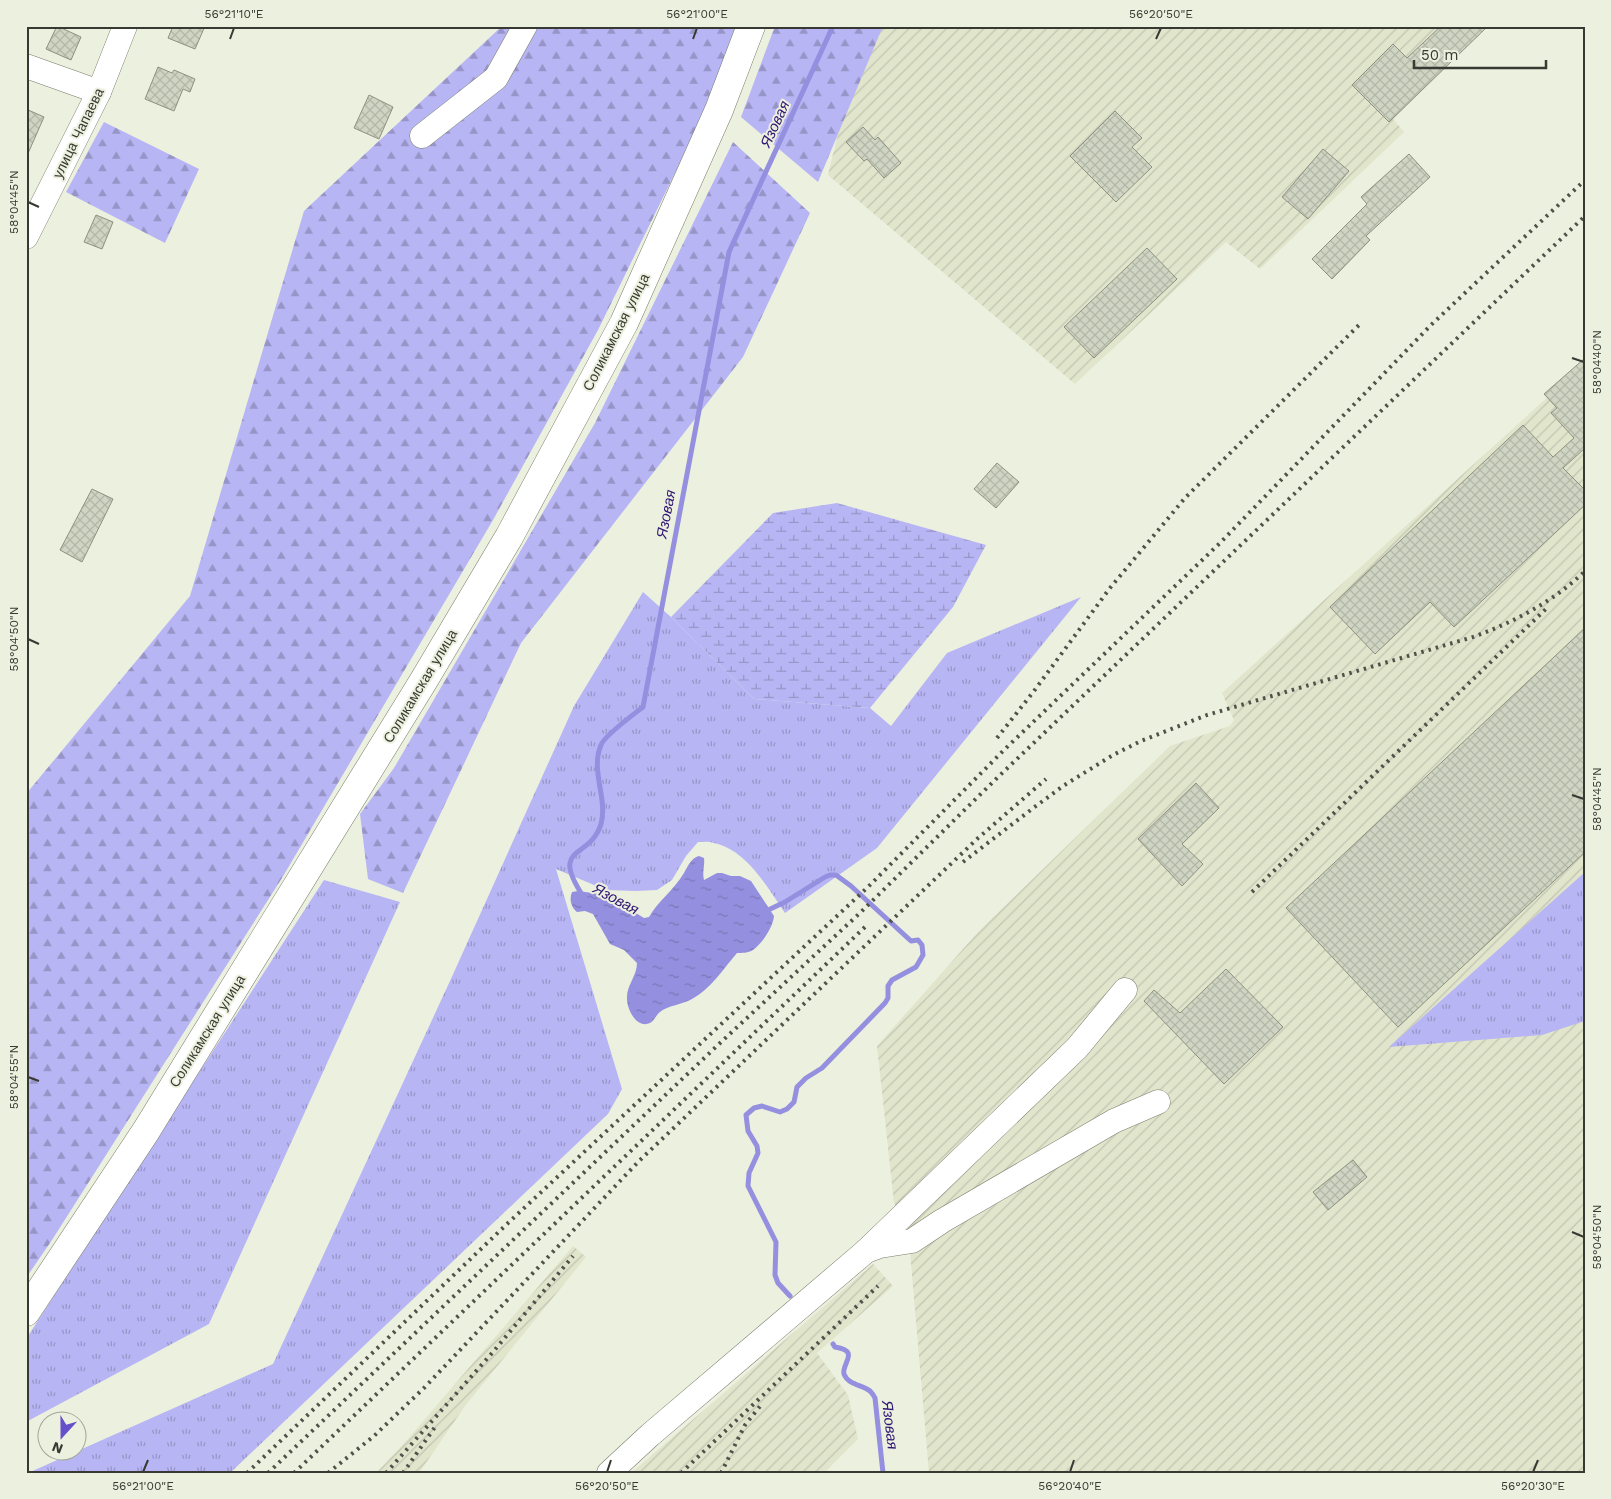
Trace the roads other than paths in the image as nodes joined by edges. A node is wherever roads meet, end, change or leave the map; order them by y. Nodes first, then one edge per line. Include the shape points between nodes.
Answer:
1 (125, 26) edge
2 (526, 26) edge
3 (751, 26) edge
4 (26, 66) edge
5 (98, 92) junction
6 (422, 136) dead end
7 (26, 237) edge
8 (1125, 990) dead end
9 (1158, 1102) dead end
10 (865, 1252) junction
11 (26, 1312) edge
12 (608, 1473) edge

1 - 5 street, улица Чапаева
2 - 6 street via 496,78
3 - 11 main road, Соликамская улица via 719,110 624,323 509,536 424,680 146,1130
4 - 5 street
5 - 7 street, улица Чапаева
8 - 10 street via 1076,1048
9 - 10 street via 1114,1121 912,1241
10 - 12 street

